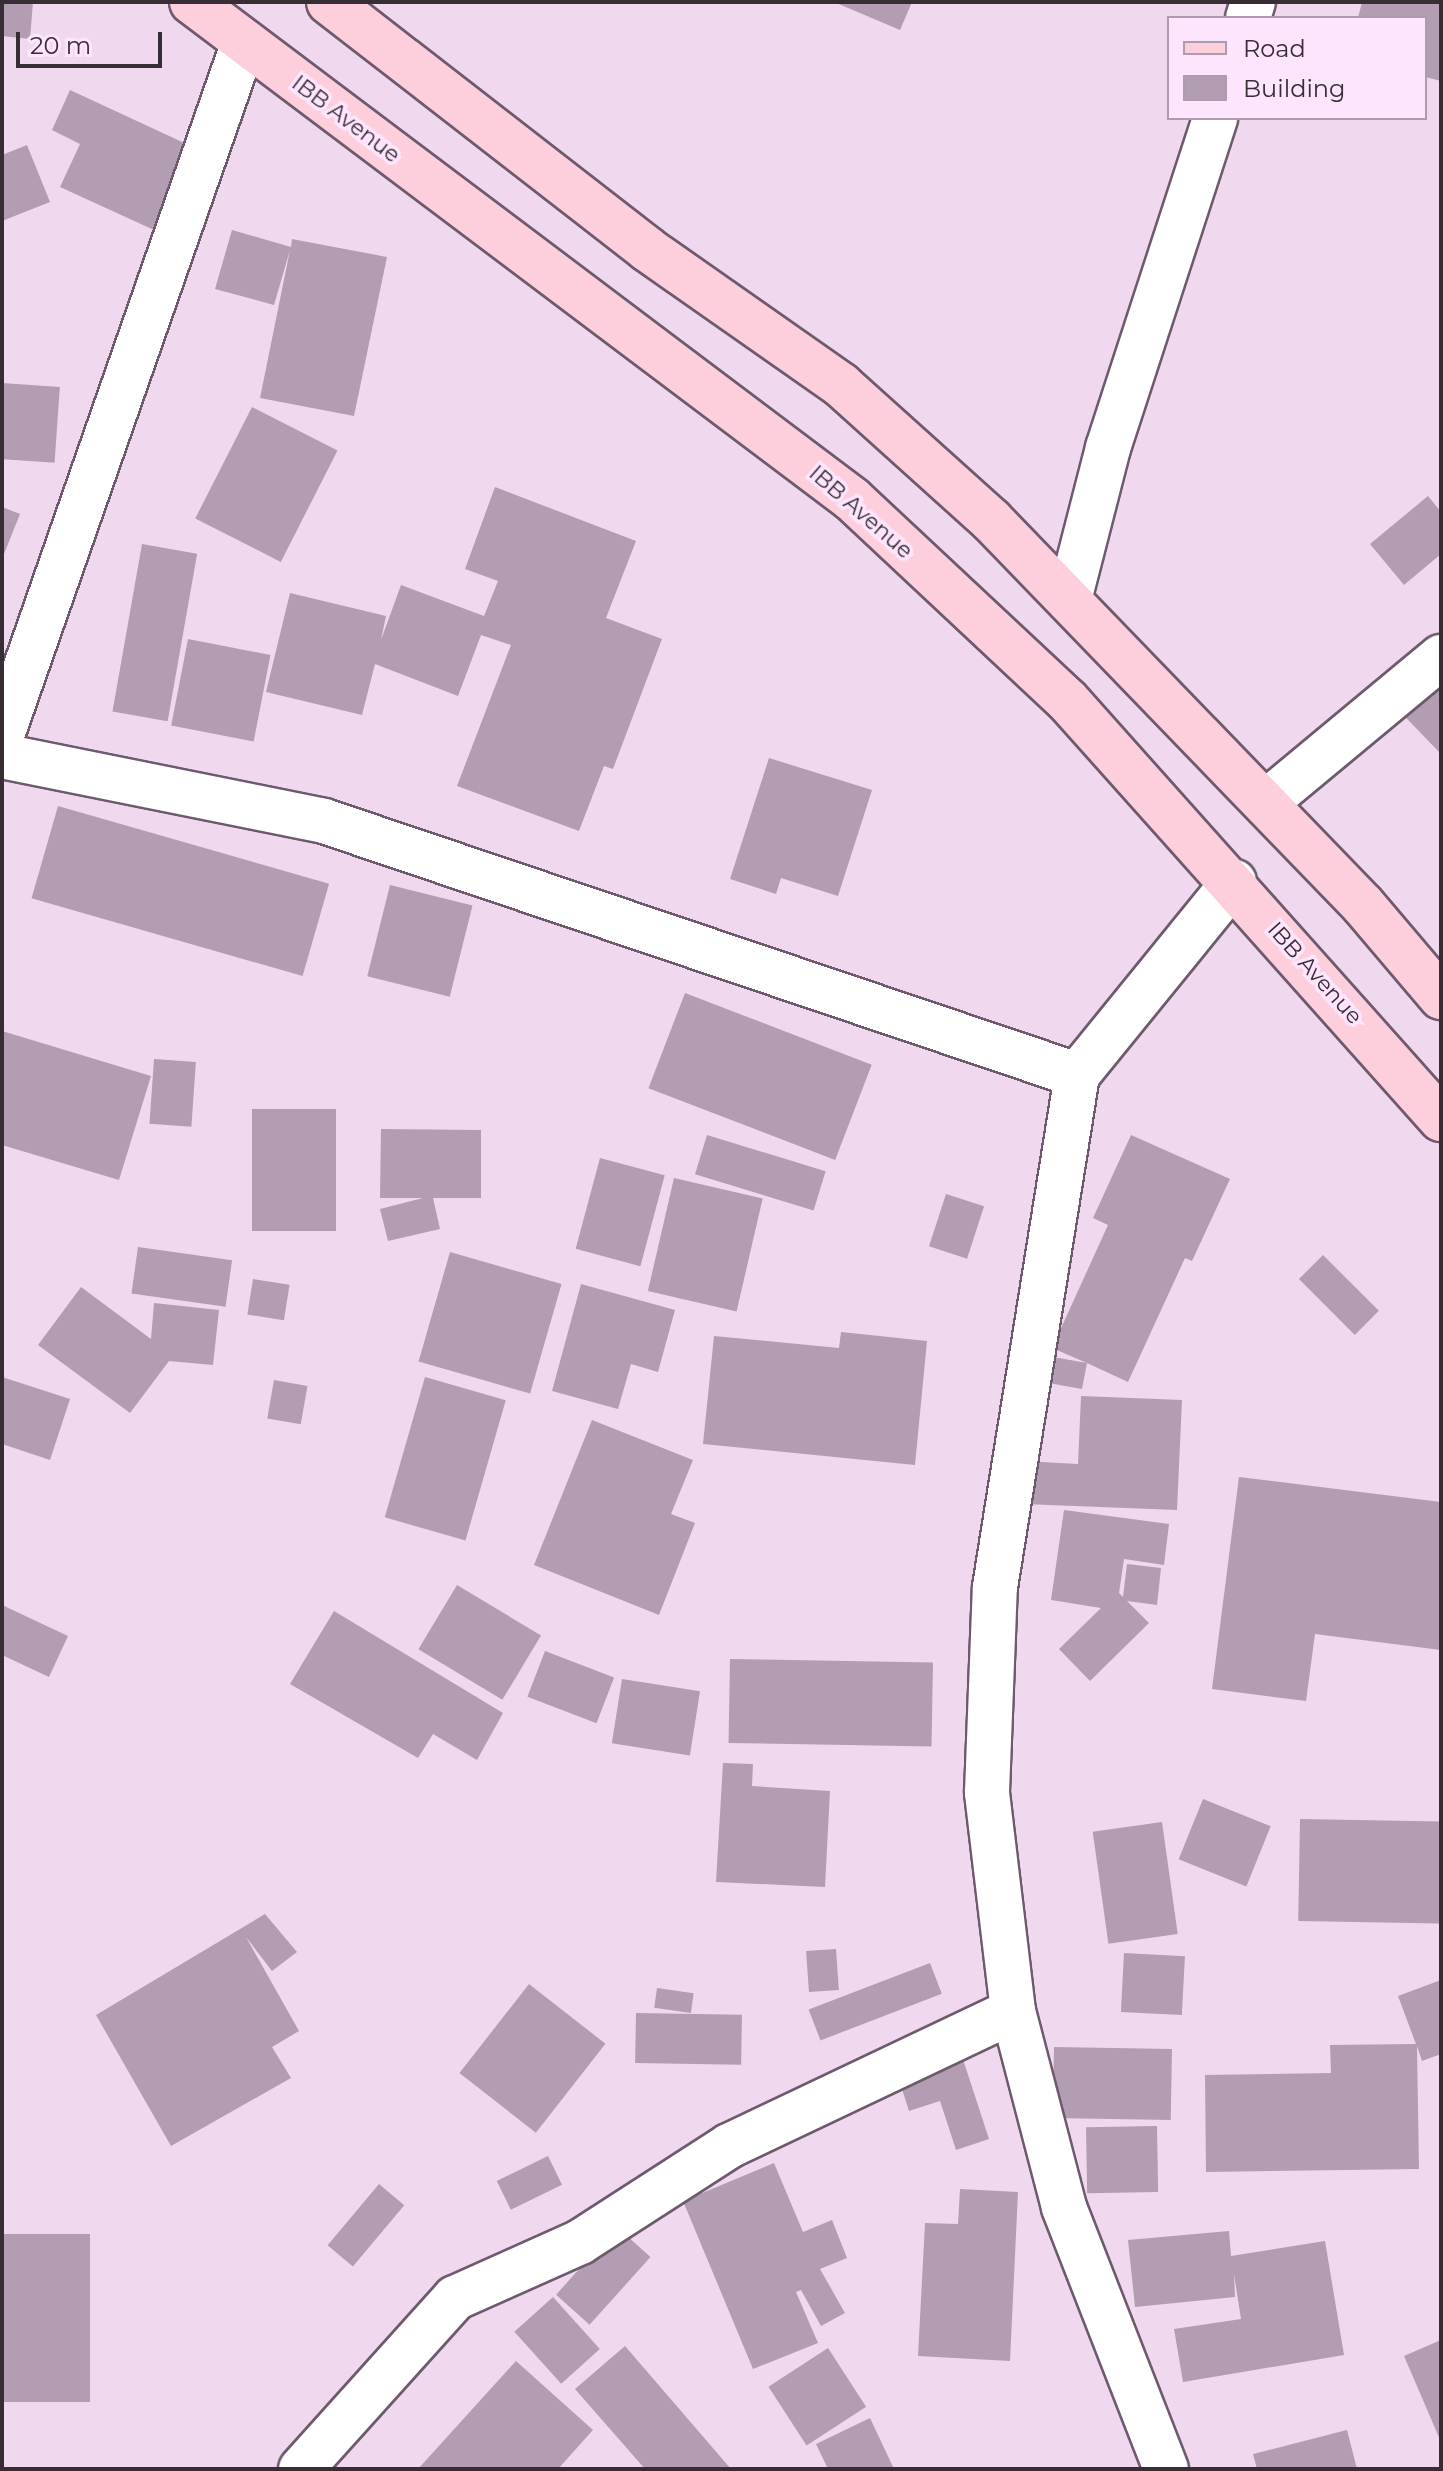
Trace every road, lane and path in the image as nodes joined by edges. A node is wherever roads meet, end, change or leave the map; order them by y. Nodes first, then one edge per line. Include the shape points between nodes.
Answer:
1 (192, 2) edge
2 (329, 2) edge
3 (244, 42) junction
4 (1214, 120) edge
5 (1069, 600) junction
6 (1441, 657) edge
7 (2, 735) edge
8 (2, 756) edge
9 (1265, 803) junction
10 (1234, 882) junction
11 (1441, 997) edge
12 (1077, 1075) junction
13 (1441, 1119) edge
14 (1013, 2011) junction
15 (301, 2469) edge
16 (1166, 2469) edge

1 - 3 main road, IBB Avenue
2 - 5 main road via 647,249 841,385 991,520
3 - 7 street
3 - 10 main road, IBB Avenue via 852,499 1067,700
4 - 5 street via 1108,448
5 - 9 main road
6 - 9 street
8 - 12 street via 324,821
9 - 11 main road
10 - 12 street
10 - 13 main road, IBB Avenue
12 - 14 street via 995,1587 987,1792
14 - 15 street via 729,2146 580,2242 455,2298
14 - 16 street via 1064,2207

